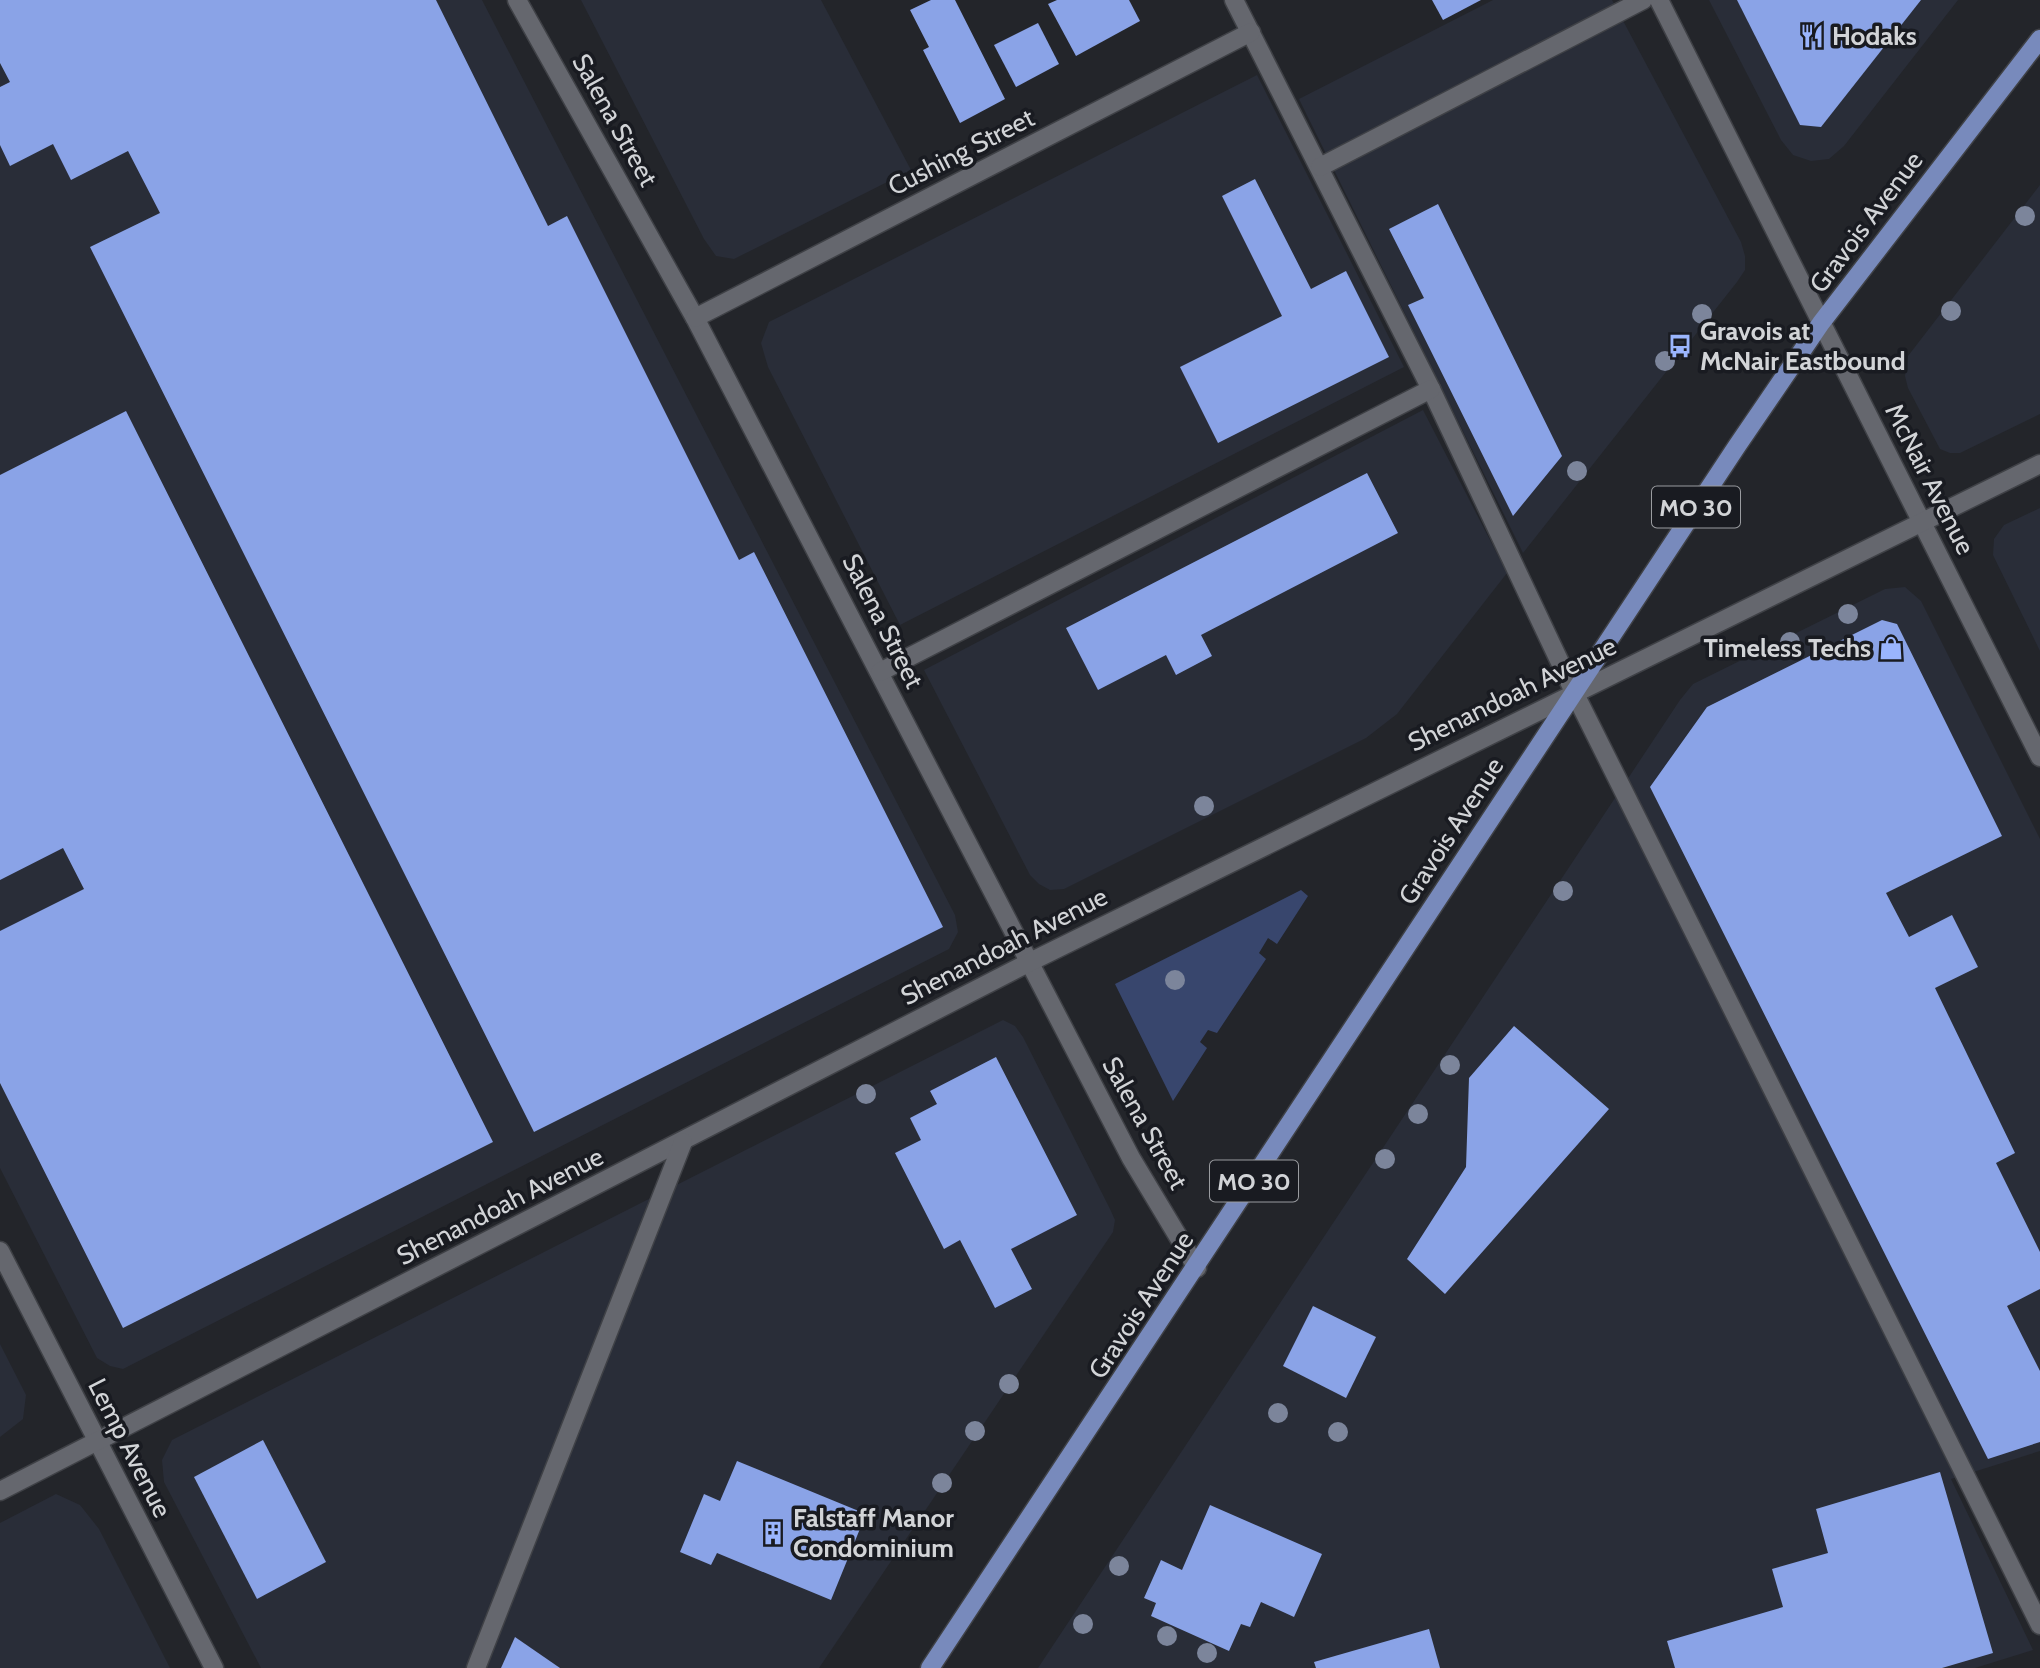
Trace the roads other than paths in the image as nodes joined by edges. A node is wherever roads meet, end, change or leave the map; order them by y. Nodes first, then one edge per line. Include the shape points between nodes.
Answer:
1 (517, 0) edge
2 (1234, 0) edge
3 (1643, 0) edge
4 (1659, 0) edge
5 (1251, 32) junction
6 (2040, 39) edge
7 (1320, 167) junction
8 (695, 318) junction
9 (1821, 323) junction
10 (1432, 389) junction
11 (2040, 464) edge
12 (1924, 523) junction
13 (880, 672) junction
14 (1574, 692) junction
15 (2040, 757) edge
16 (1030, 961) junction
17 (683, 1142) junction
18 (0, 1251) edge
19 (1197, 1268) junction
20 (96, 1441) junction
21 (0, 1491) edge
22 (2040, 1625) edge
23 (214, 1668) edge
24 (476, 1668) edge
25 (930, 1668) edge

1 - 8 street, Salena Street
2 - 5 street
3 - 7 street
4 - 9 street, McNair Avenue
5 - 7 street
5 - 8 street, Cushing Street
6 - 9 main road, Gravois Avenue / MO 30
7 - 10 street
8 - 13 street, Salena Street
9 - 12 street, McNair Avenue
9 - 14 main road, Gravois Avenue / MO 30
10 - 13 street
10 - 14 street
11 - 12 street, Shenandoah Avenue
12 - 14 street, Shenandoah Avenue
12 - 15 street, McNair Avenue
13 - 16 street, Salena Street
14 - 16 street, Shenandoah Avenue
14 - 19 main road, Gravois Avenue / MO 30
14 - 22 street
16 - 17 street, Shenandoah Avenue
16 - 19 street, Salena Street via 1131,1158
17 - 20 street, Shenandoah Avenue
17 - 24 street
18 - 20 street, Lemp Avenue
19 - 25 main road, Gravois Avenue / MO 30
20 - 21 street, Shenandoah Avenue
20 - 23 street, Lemp Avenue

